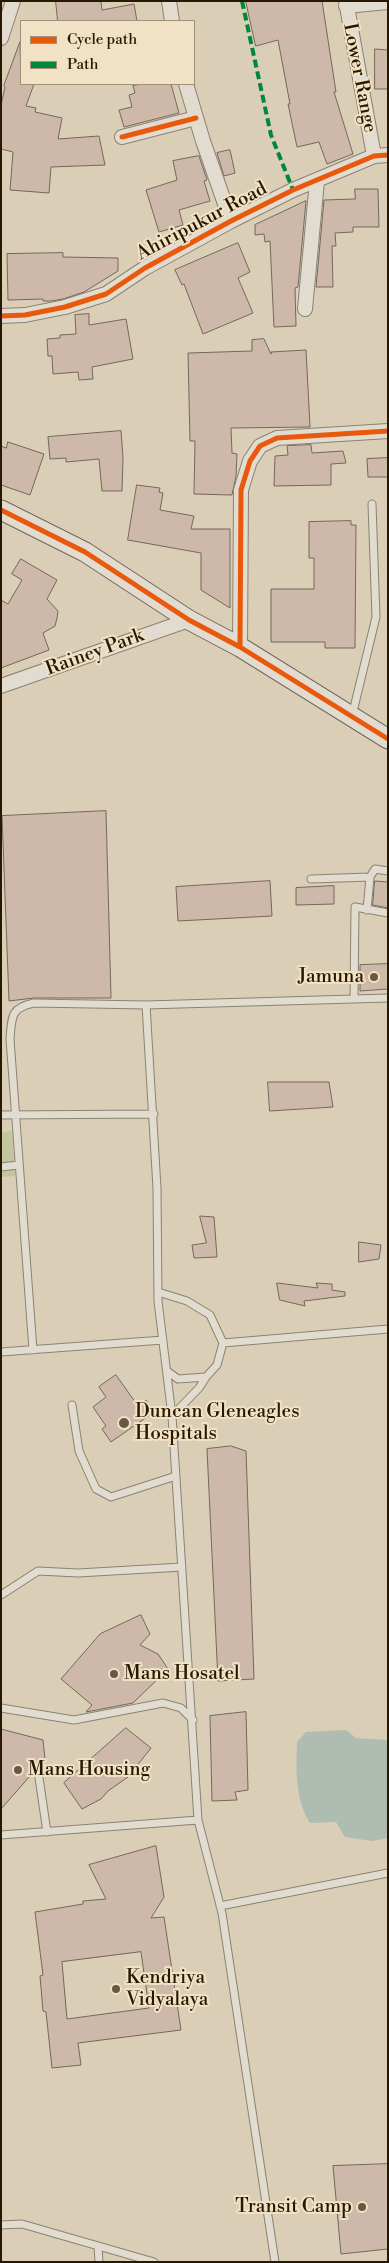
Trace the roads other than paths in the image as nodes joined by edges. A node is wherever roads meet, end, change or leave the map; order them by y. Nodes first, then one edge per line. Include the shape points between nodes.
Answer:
1 (12, 1) edge
2 (172, 2) edge
3 (388, 2) edge
4 (346, 4) edge
5 (172, 20) edge
6 (1, 38) edge
7 (186, 85) edge
8 (196, 118) junction
9 (122, 137) dead end
10 (381, 155) edge
11 (317, 182) junction
12 (231, 221) junction
13 (305, 310) dead end
14 (1, 316) edge
15 (388, 430) edge
16 (372, 504) dead end
17 (1, 510) edge
18 (189, 620) junction
19 (240, 647) junction
20 (1, 686) edge
21 (352, 716) junction
22 (388, 739) edge
23 (388, 871) edge
24 (370, 877) junction
25 (311, 879) dead end
26 (367, 910) junction
27 (388, 913) edge
28 (388, 998) edge
29 (354, 999) junction
30 (146, 1005) junction
31 (17, 1114) junction
32 (154, 1114) junction
33 (1, 1115) edge
34 (18, 1165) junction
35 (1, 1167) edge
36 (158, 1292) junction
37 (388, 1329) edge
38 (163, 1340) junction
39 (224, 1343) junction
40 (33, 1350) junction
41 (1, 1352) edge
42 (167, 1371) junction
43 (206, 1376) junction
44 (72, 1405) dead end
45 (172, 1416) junction
46 (176, 1476) junction
47 (182, 1567) junction
48 (1, 1595) edge
49 (1, 1708) edge
50 (193, 1720) junction
51 (39, 1778) dead end
52 (198, 1820) junction
53 (47, 1832) junction
54 (1, 1835) edge
55 (388, 1873) edge
56 (220, 1906) junction
57 (1, 2225) edge
58 (98, 2246) junction
59 (99, 2262) edge
60 (154, 2262) edge
61 (274, 2262) edge

1 - 6 street
2 - 5 street
3 - 4 street
4 - 10 street, Lower Range
7 - 8 street
8 - 9 street
8 - 12 street
10 - 11 street, Ahiripukur Road
11 - 12 street, Ahiripukur Road via 293,190
11 - 13 street
12 - 14 street, Ahiripukur Road via 145,268 106,294 65,308
15 - 19 street via 277,438 260,446 250,461 241,490
16 - 21 lane via 376,617
17 - 18 street via 85,552
18 - 19 street
18 - 20 street, Rainey Park
19 - 21 street
21 - 22 street
23 - 24 lane via 375,869
24 - 25 lane
24 - 26 lane
26 - 27 lane
26 - 29 lane via 355,907
28 - 29 lane
29 - 30 lane
30 - 31 lane via 34,1003 15,1011 10,1039
30 - 32 lane
31 - 32 lane
31 - 33 lane
31 - 34 lane
32 - 36 lane
34 - 35 lane
34 - 40 lane
36 - 38 lane
36 - 39 lane via 187,1301 210,1315
37 - 39 lane
38 - 40 lane
38 - 42 lane
39 - 43 lane via 216,1365
40 - 41 lane
42 - 43 lane via 178,1379
42 - 45 lane
43 - 45 lane via 194,1395
44 - 46 lane via 79,1451 96,1489 111,1497
45 - 46 lane
46 - 47 lane
47 - 48 lane via 78,1573 38,1571
47 - 50 lane
49 - 50 lane via 74,1720 163,1702 181,1708
50 - 52 lane
51 - 53 lane
52 - 53 lane
52 - 56 lane
53 - 54 lane
55 - 56 lane
56 - 61 lane
57 - 58 lane via 22,2224
58 - 59 lane
58 - 60 lane

